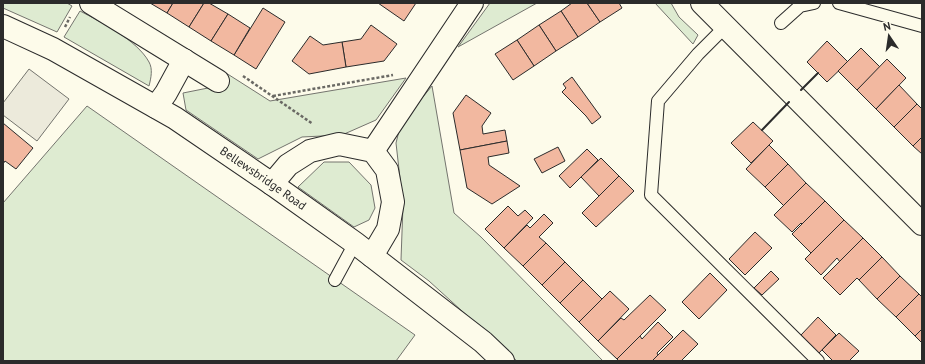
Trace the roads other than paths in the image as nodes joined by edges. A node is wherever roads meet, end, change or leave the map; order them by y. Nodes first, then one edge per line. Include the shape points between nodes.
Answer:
1 (91, 3) edge
2 (472, 3) edge
3 (702, 3) edge
4 (814, 3) edge
5 (840, 3) edge
6 (781, 23) dead end
7 (3, 26) edge
8 (726, 26) junction
9 (922, 26) edge
10 (184, 60) junction
11 (218, 82) road end
12 (156, 107) junction
13 (373, 151) junction
14 (272, 184) junction
15 (922, 224) edge
16 (354, 243) junction
17 (372, 256) junction
18 (335, 280) dead end
19 (503, 361) edge
20 (818, 361) edge

1 - 10 street
2 - 13 street
3 - 8 street
4 - 6 lane via 800,6
5 - 9 lane
7 - 12 street, Bellewsbridge Road via 52,49
8 - 15 street
8 - 20 lane via 658,101 651,195
10 - 11 street
10 - 12 street
12 - 14 street, Bellewsbridge Road
13 - 14 street via 338,144 310,151 288,165
13 - 17 street via 387,170 393,202 388,229
14 - 16 street, Bellewsbridge Road
16 - 17 street, Bellewsbridge Road
16 - 18 lane
17 - 19 street, Bellewsbridge Road via 483,342

